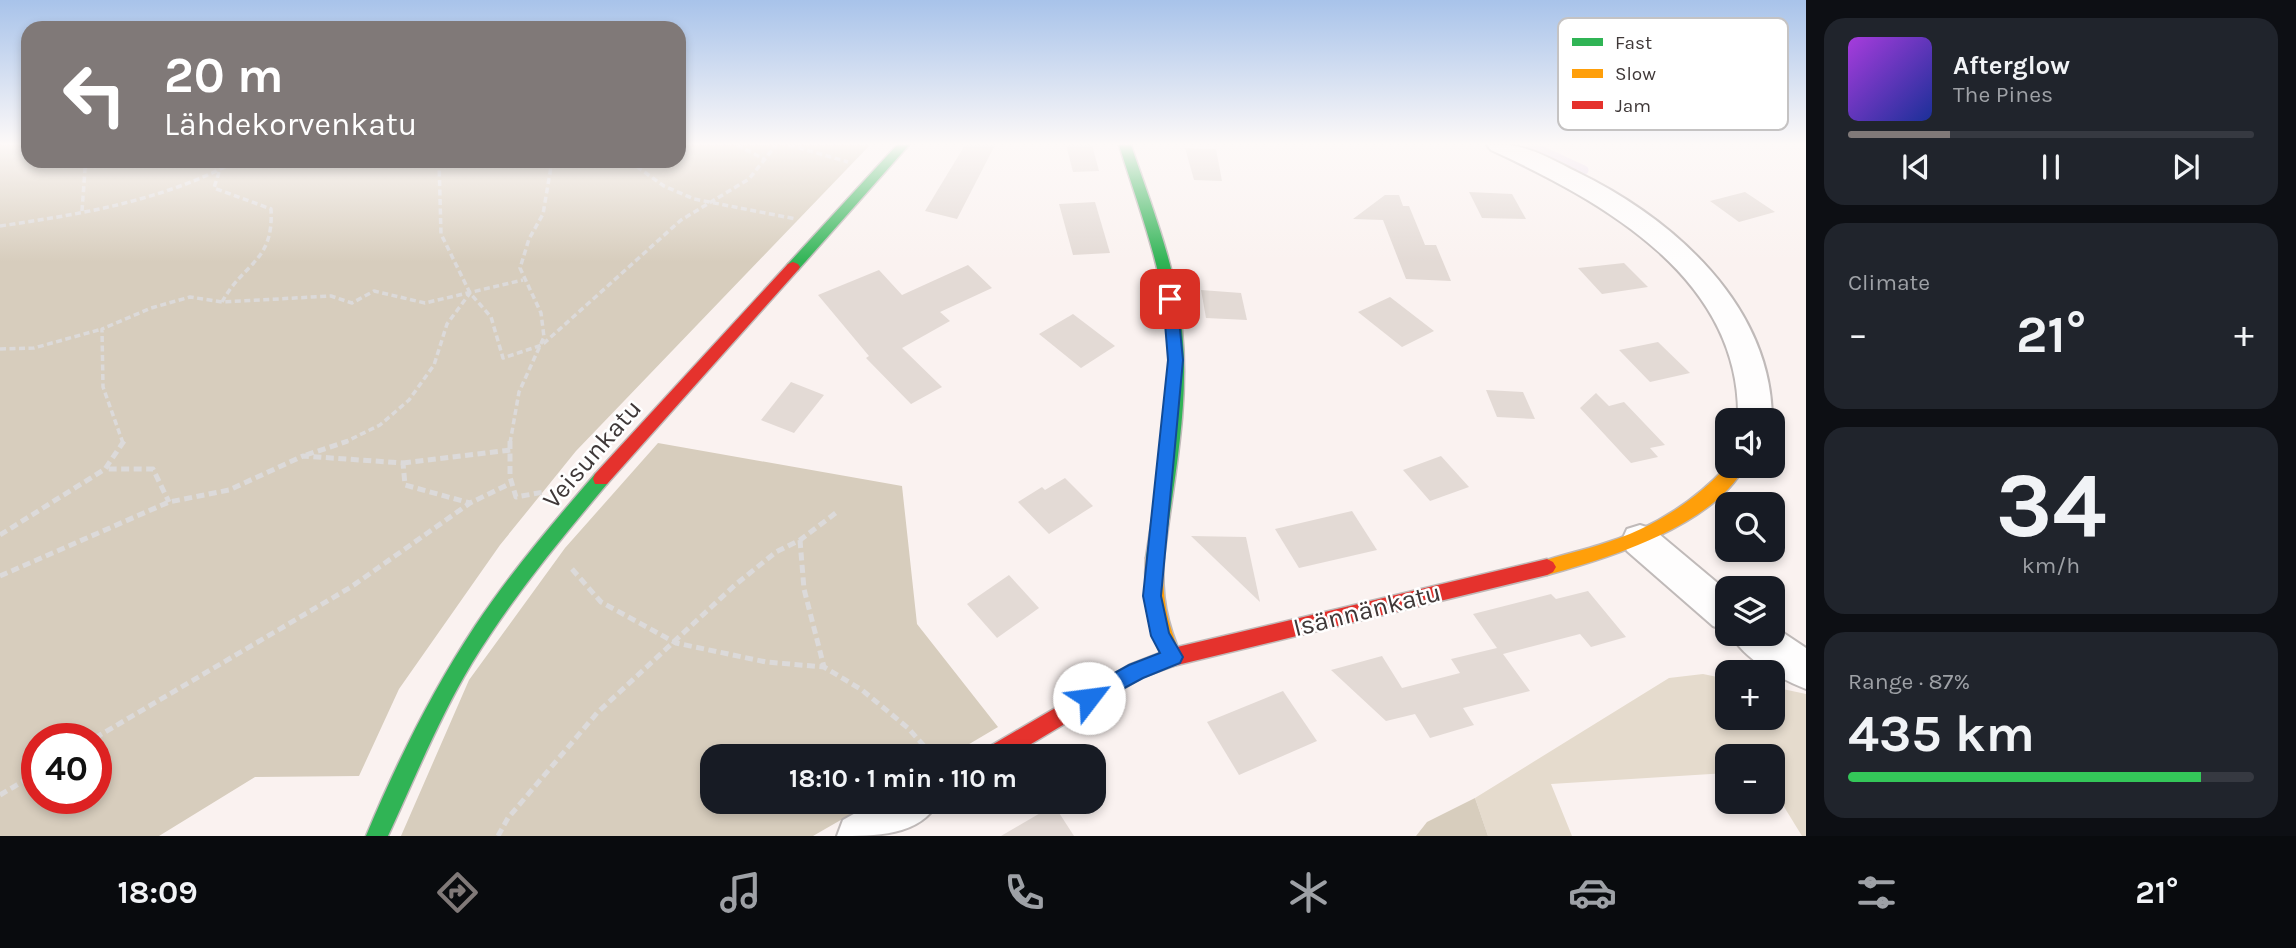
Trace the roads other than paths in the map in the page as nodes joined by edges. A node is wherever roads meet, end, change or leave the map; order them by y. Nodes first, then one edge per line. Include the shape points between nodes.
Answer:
1 (867, 184) edge
2 (1138, 184) edge
3 (1582, 184) edge
4 (1756, 408) edge
5 (1728, 478) edge
6 (1640, 540) junction
7 (1715, 604) edge
8 (1769, 646) edge
9 (1173, 657) junction
10 (1806, 670) edge
11 (1012, 744) edge
12 (896, 814) edge
13 (377, 836) edge
14 (859, 836) edge

1 - 13 street, Veisunkatu via 548,542 449,686
2 - 9 street via 1161,255 1176,360 1152,586 1160,636
3 - 4 street via 1632,214 1690,264 1714,293 1741,348
5 - 6 street, Isännänkatu via 1691,510
6 - 7 street
6 - 9 street, Isännänkatu via 1583,558
8 - 10 street
9 - 11 street, Isännänkatu via 1136,671
12 - 14 street

